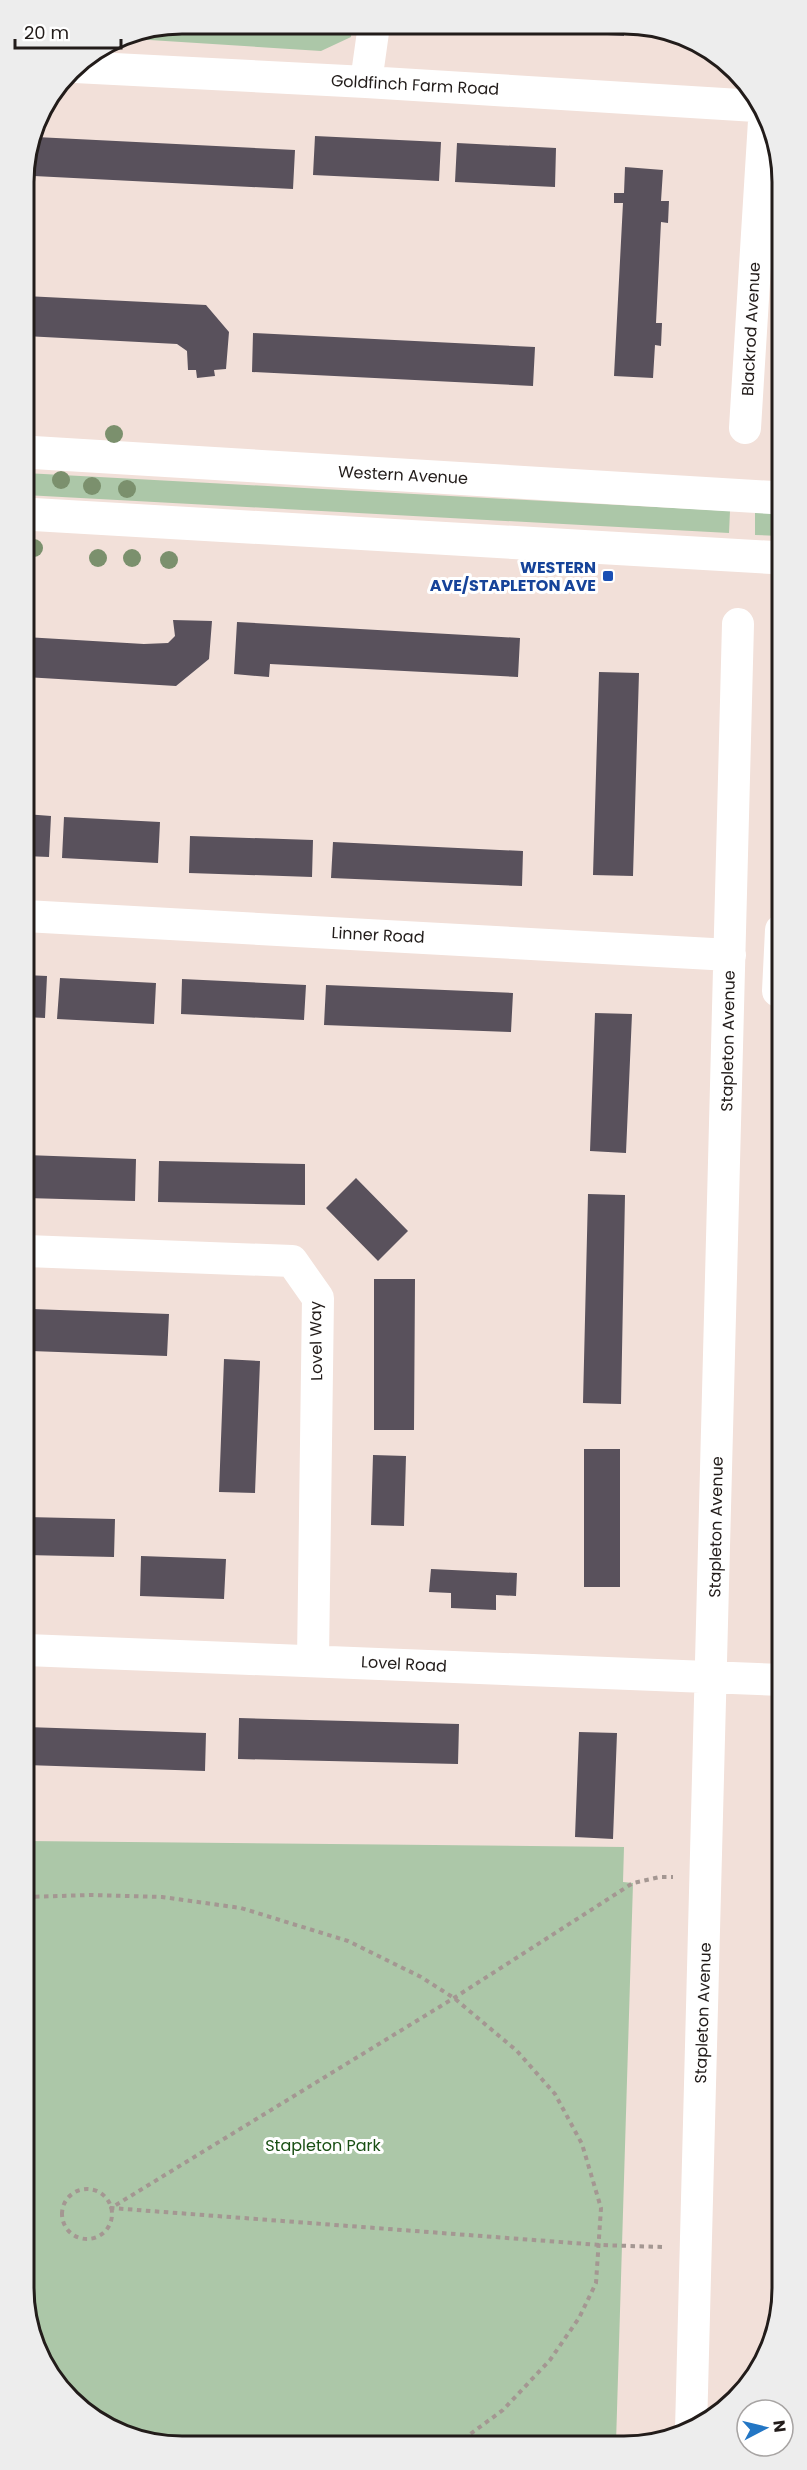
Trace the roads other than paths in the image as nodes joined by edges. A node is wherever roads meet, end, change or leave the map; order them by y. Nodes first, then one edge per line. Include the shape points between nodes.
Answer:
1 (373, 35) edge
2 (89, 68) edge
3 (366, 82) junction
4 (751, 106) edge
5 (763, 131) edge
6 (745, 428) dead end
7 (35, 453) edge
8 (772, 498) edge
9 (35, 515) edge
10 (772, 557) edge
11 (738, 624) dead end
12 (35, 917) edge
13 (730, 956) junction
14 (34, 1251) edge
15 (34, 1650) edge
16 (313, 1660) junction
17 (712, 1678) junction
18 (772, 1680) edge
19 (691, 2419) edge

1 - 3 street
2 - 3 street, Goldfinch Farm Road
3 - 4 street, Goldfinch Farm Road
5 - 6 street, Blackrod Avenue
7 - 8 street, Western Avenue
9 - 10 street
11 - 13 street, Stapleton Avenue
12 - 13 street, Linner Road
13 - 17 street, Stapleton Avenue
14 - 16 street, Lovel Way via 292,1261 318,1298
15 - 16 street, Lovel Road
16 - 17 street, Lovel Road
17 - 18 street, Lovel Road
17 - 19 street, Stapleton Avenue

